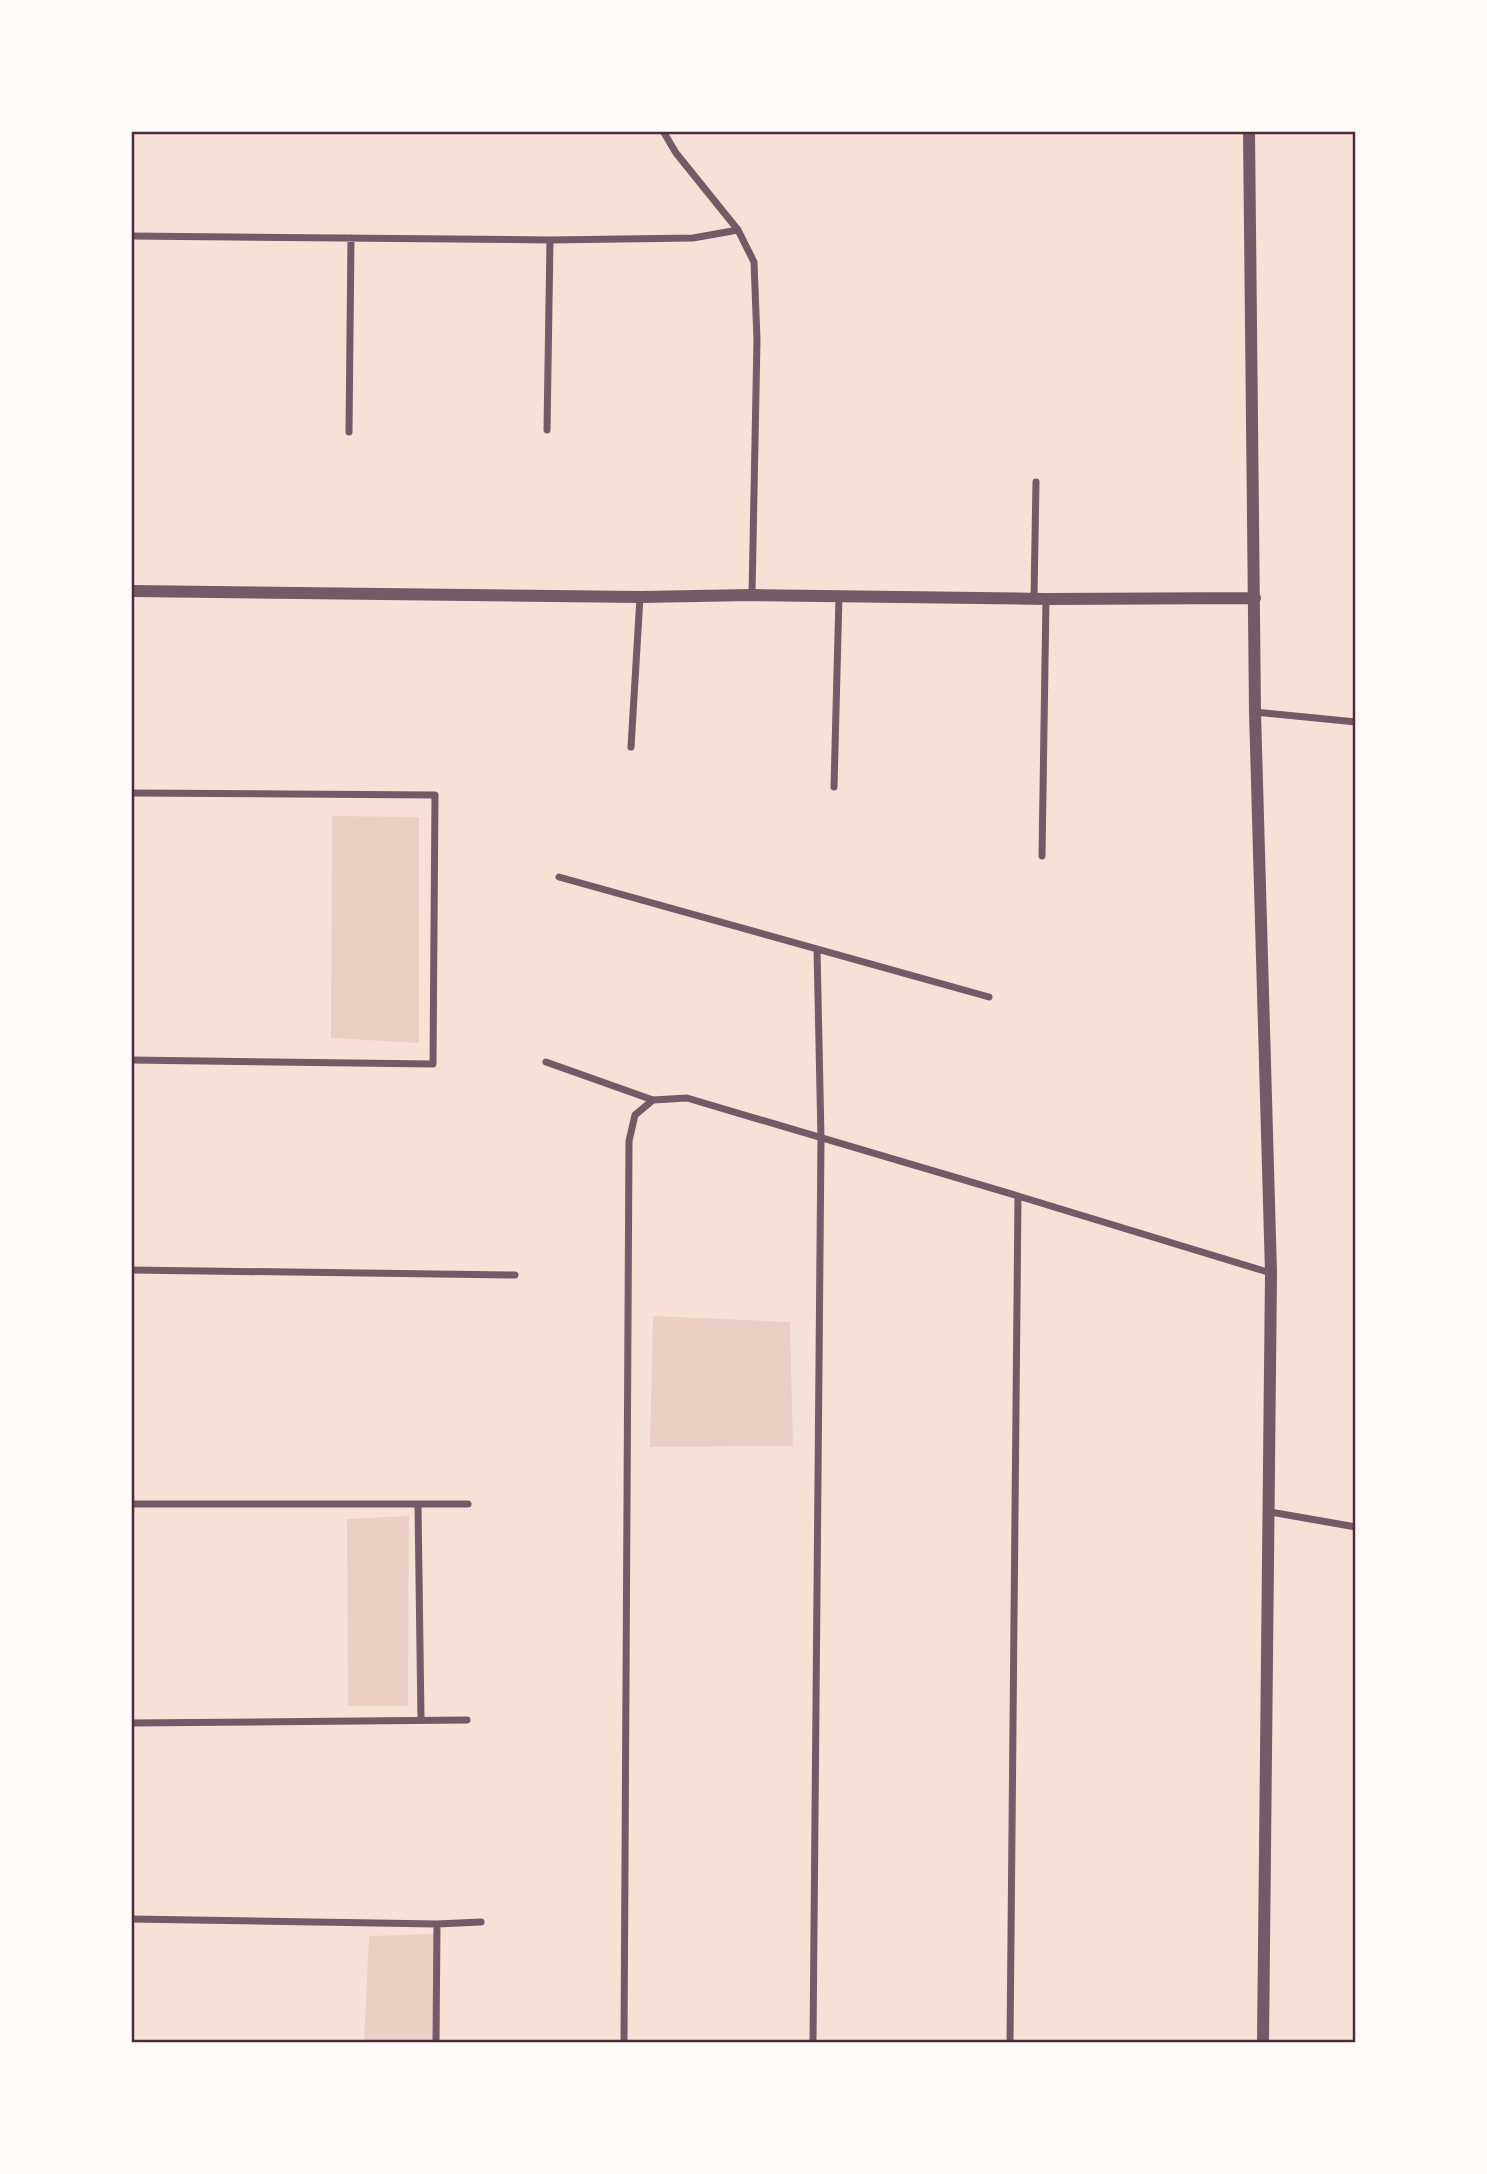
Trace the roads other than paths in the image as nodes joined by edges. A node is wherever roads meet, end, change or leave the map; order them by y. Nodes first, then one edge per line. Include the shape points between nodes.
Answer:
1 (663, 131) edge
2 (1249, 131) edge
3 (738, 230) junction
4 (131, 236) edge
5 (351, 238) junction
6 (550, 240) junction
7 (547, 430) dead end
8 (349, 432) dead end
9 (1036, 482) dead end
10 (131, 591) edge
11 (752, 595) junction
12 (839, 596) junction
13 (640, 597) junction
14 (1040, 598) junction
15 (1255, 598) junction
16 (1255, 712) junction
17 (1356, 722) edge
18 (631, 747) dead end
19 (834, 787) dead end
20 (131, 793) edge
21 (1042, 856) dead end
22 (559, 877) dead end
23 (817, 949) junction
24 (989, 997) dead end
25 (131, 1060) edge
26 (546, 1062) dead end
27 (653, 1100) junction
28 (821, 1138) junction
29 (1018, 1196) junction
30 (131, 1270) edge
31 (1271, 1273) junction
32 (515, 1275) dead end
33 (131, 1504) edge
34 (468, 1504) dead end
35 (418, 1505) junction
36 (1270, 1512) junction
37 (1356, 1527) edge
38 (421, 1720) junction
39 (467, 1720) dead end
40 (131, 1723) edge
41 (131, 1919) edge
42 (481, 1922) dead end
43 (437, 1924) junction
44 (436, 2043) edge
45 (624, 2043) edge
46 (813, 2043) edge
47 (1010, 2043) edge
48 (1263, 2043) edge

1 - 3 street
2 - 15 street
3 - 6 street via 693,238
3 - 11 street via 754,262 757,340
4 - 5 street
5 - 6 street
5 - 8 street
6 - 7 street
9 - 14 street
10 - 13 street
11 - 12 street
11 - 13 street
12 - 14 street
12 - 19 street
13 - 18 street
14 - 15 street
14 - 21 street
15 - 16 street
16 - 17 street
16 - 31 street
20 - 25 street via 435,795 433,1064
22 - 23 street
23 - 24 street
23 - 28 street
26 - 27 street
27 - 28 street via 687,1098
27 - 45 street via 635,1115 629,1141
28 - 29 street
28 - 46 street
29 - 31 street
29 - 47 street
30 - 32 street
31 - 36 street
33 - 35 street
34 - 35 street
35 - 38 street
36 - 37 street
36 - 48 street
38 - 39 street
38 - 40 street
41 - 43 street
42 - 43 street
43 - 44 street

